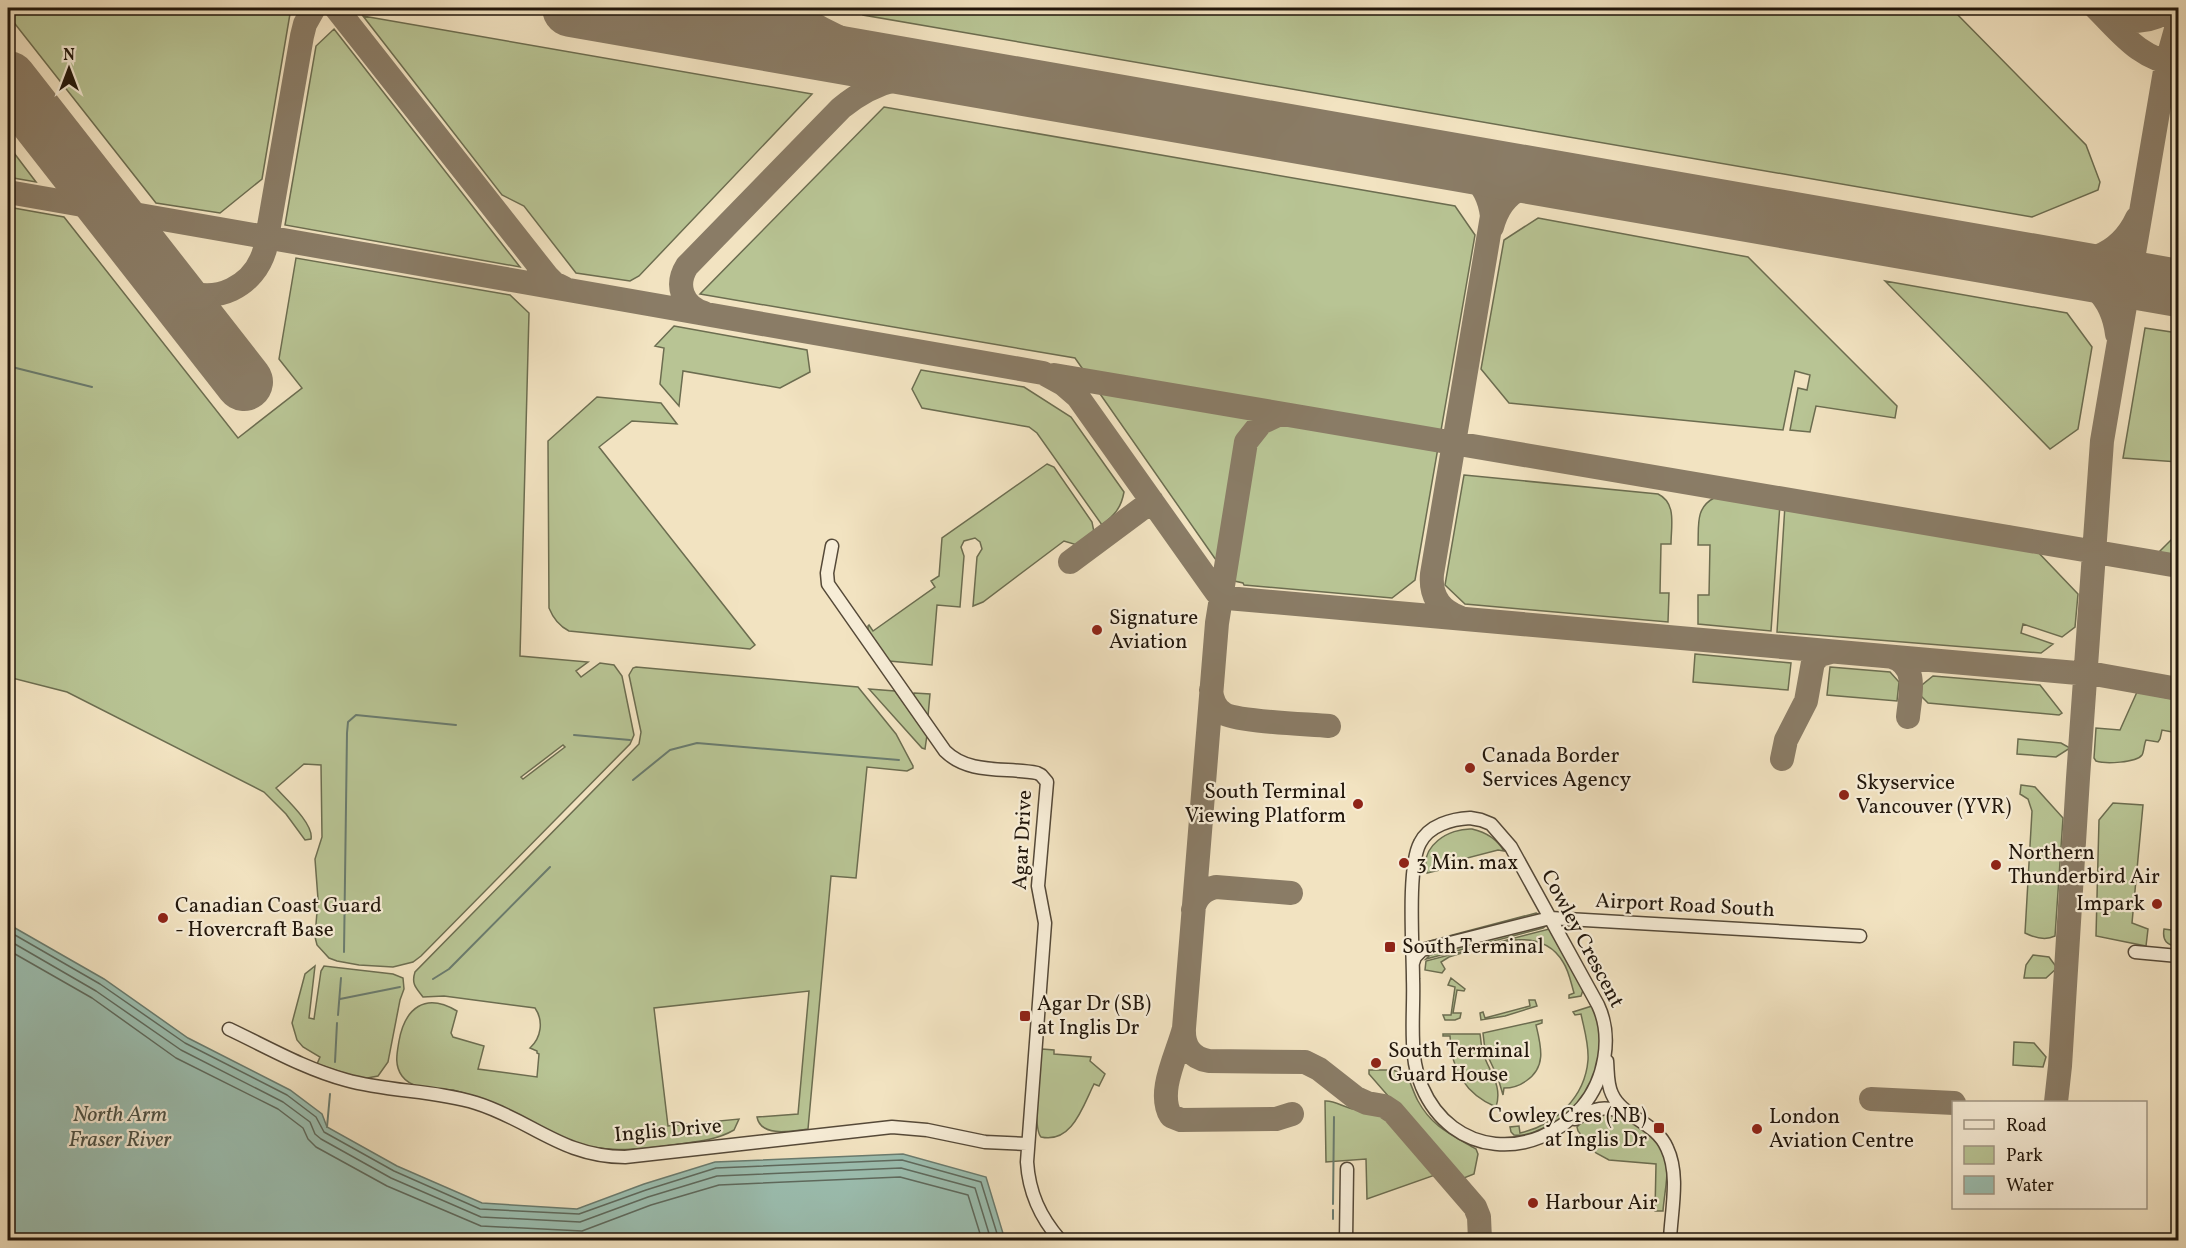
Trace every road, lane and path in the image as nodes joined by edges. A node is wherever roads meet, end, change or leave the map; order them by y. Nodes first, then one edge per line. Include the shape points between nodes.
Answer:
1 (832, 546) dead end
2 (1550, 918) junction
3 (1860, 936) dead end
4 (2135, 952) dead end
5 (2178, 956) edge
6 (1413, 965) junction
7 (229, 1029) dead end
8 (1606, 1039) junction
9 (1633, 1115) junction
10 (1566, 1124) junction
11 (1027, 1144) junction
12 (1347, 1169) dead end
13 (1060, 1240) edge
14 (1346, 1240) edge
15 (1670, 1240) edge

1 - 11 street, Agar Drive via 827,577 831,590 945,751 969,766 1037,772 1047,782 1038,886 1044,928
2 - 3 street, Airport Road South
2 - 6 street, Airport Road South via 1422,950
2 - 6 street, Cowley Crescent via 1498,831 1476,819 1446,823 1426,835 1415,856
2 - 8 street, Cowley Crescent via 1600,1009
4 - 5 street
6 - 10 street, Cowley Crescent via 1417,1072 1426,1095 1444,1118 1475,1140 1503,1145 1533,1141
7 - 11 street, Inglis Drive via 326,1074 365,1085 478,1104 565,1146 605,1156 892,1127 985,1142
8 - 9 street via 1610,1090
8 - 10 street, Cowley Crescent via 1595,1086
9 - 10 street via 1602,1107
9 - 15 street via 1659,1135 1671,1158 1674,1175
11 - 13 street via 1028,1176 1034,1199
12 - 14 street

